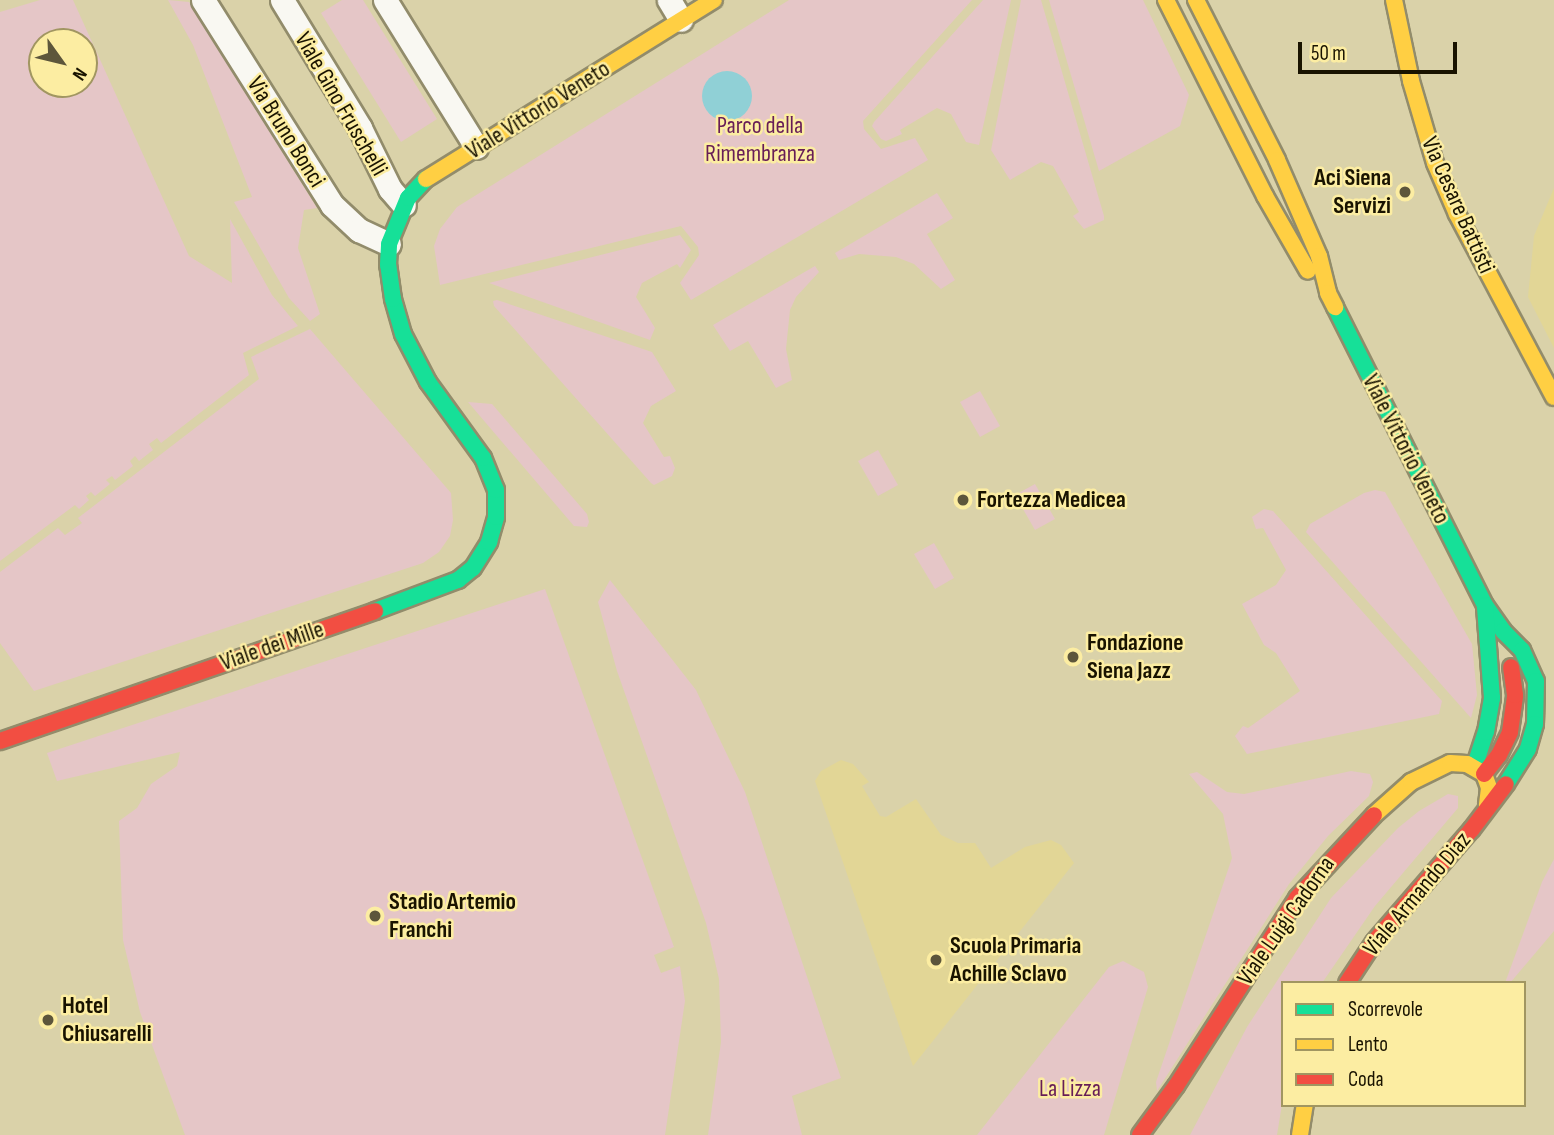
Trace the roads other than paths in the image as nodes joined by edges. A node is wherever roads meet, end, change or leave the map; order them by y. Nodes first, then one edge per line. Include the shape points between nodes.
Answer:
1 (203, 0) edge
2 (282, 0) edge
3 (385, 0) edge
4 (669, 0) edge
5 (714, 0) edge
6 (1166, 0) edge
7 (1196, 0) edge
8 (1394, 0) edge
9 (681, 20) junction
10 (476, 148) junction
11 (404, 205) junction
12 (389, 244) junction
13 (1328, 293) junction
14 (1554, 397) edge
15 (1485, 604) junction
16 (1503, 631) junction
17 (2, 740) edge
18 (1479, 771) junction
19 (1487, 805) junction
20 (1348, 981) edge
21 (1305, 1107) edge
22 (1140, 1135) edge
23 (1300, 1135) edge

1 - 12 street, Via Bruno Bonci via 332,205 359,230
2 - 11 street, Viale Gino Fruschelli via 360,128 390,189
3 - 10 street
4 - 9 street
5 - 9 street, Viale Vittorio Veneto
6 - 13 street, Viale Vittorio Veneto via 1295,251
7 - 13 street, Viale Vittorio Veneto via 1282,172 1319,257
8 - 14 street, Via Cesare Battisti via 1413,90 1438,172
9 - 10 street, Viale Vittorio Veneto
10 - 11 street, Viale Vittorio Veneto via 426,179
11 - 12 street, Viale Vittorio Veneto
12 - 17 street, Viale dei Mille via 391,289 403,334 429,382 487,466 496,490 492,533 483,555 450,584
13 - 15 street, Viale Vittorio Veneto
15 - 16 street, Viale Vittorio Veneto
15 - 18 street, Viale Vittorio Veneto via 1492,698
16 - 18 street, Viale Vittorio Veneto via 1515,695 1514,717 1507,743
16 - 19 street, Viale Vittorio Veneto via 1522,650 1534,672 1537,713 1524,758
18 - 19 street via 1489,788
18 - 22 street, Viale Luigi Cadorna via 1450,763 1422,775 1395,795 1317,872
19 - 20 street, Viale Armando Diaz via 1472,829 1379,935
21 - 23 street

